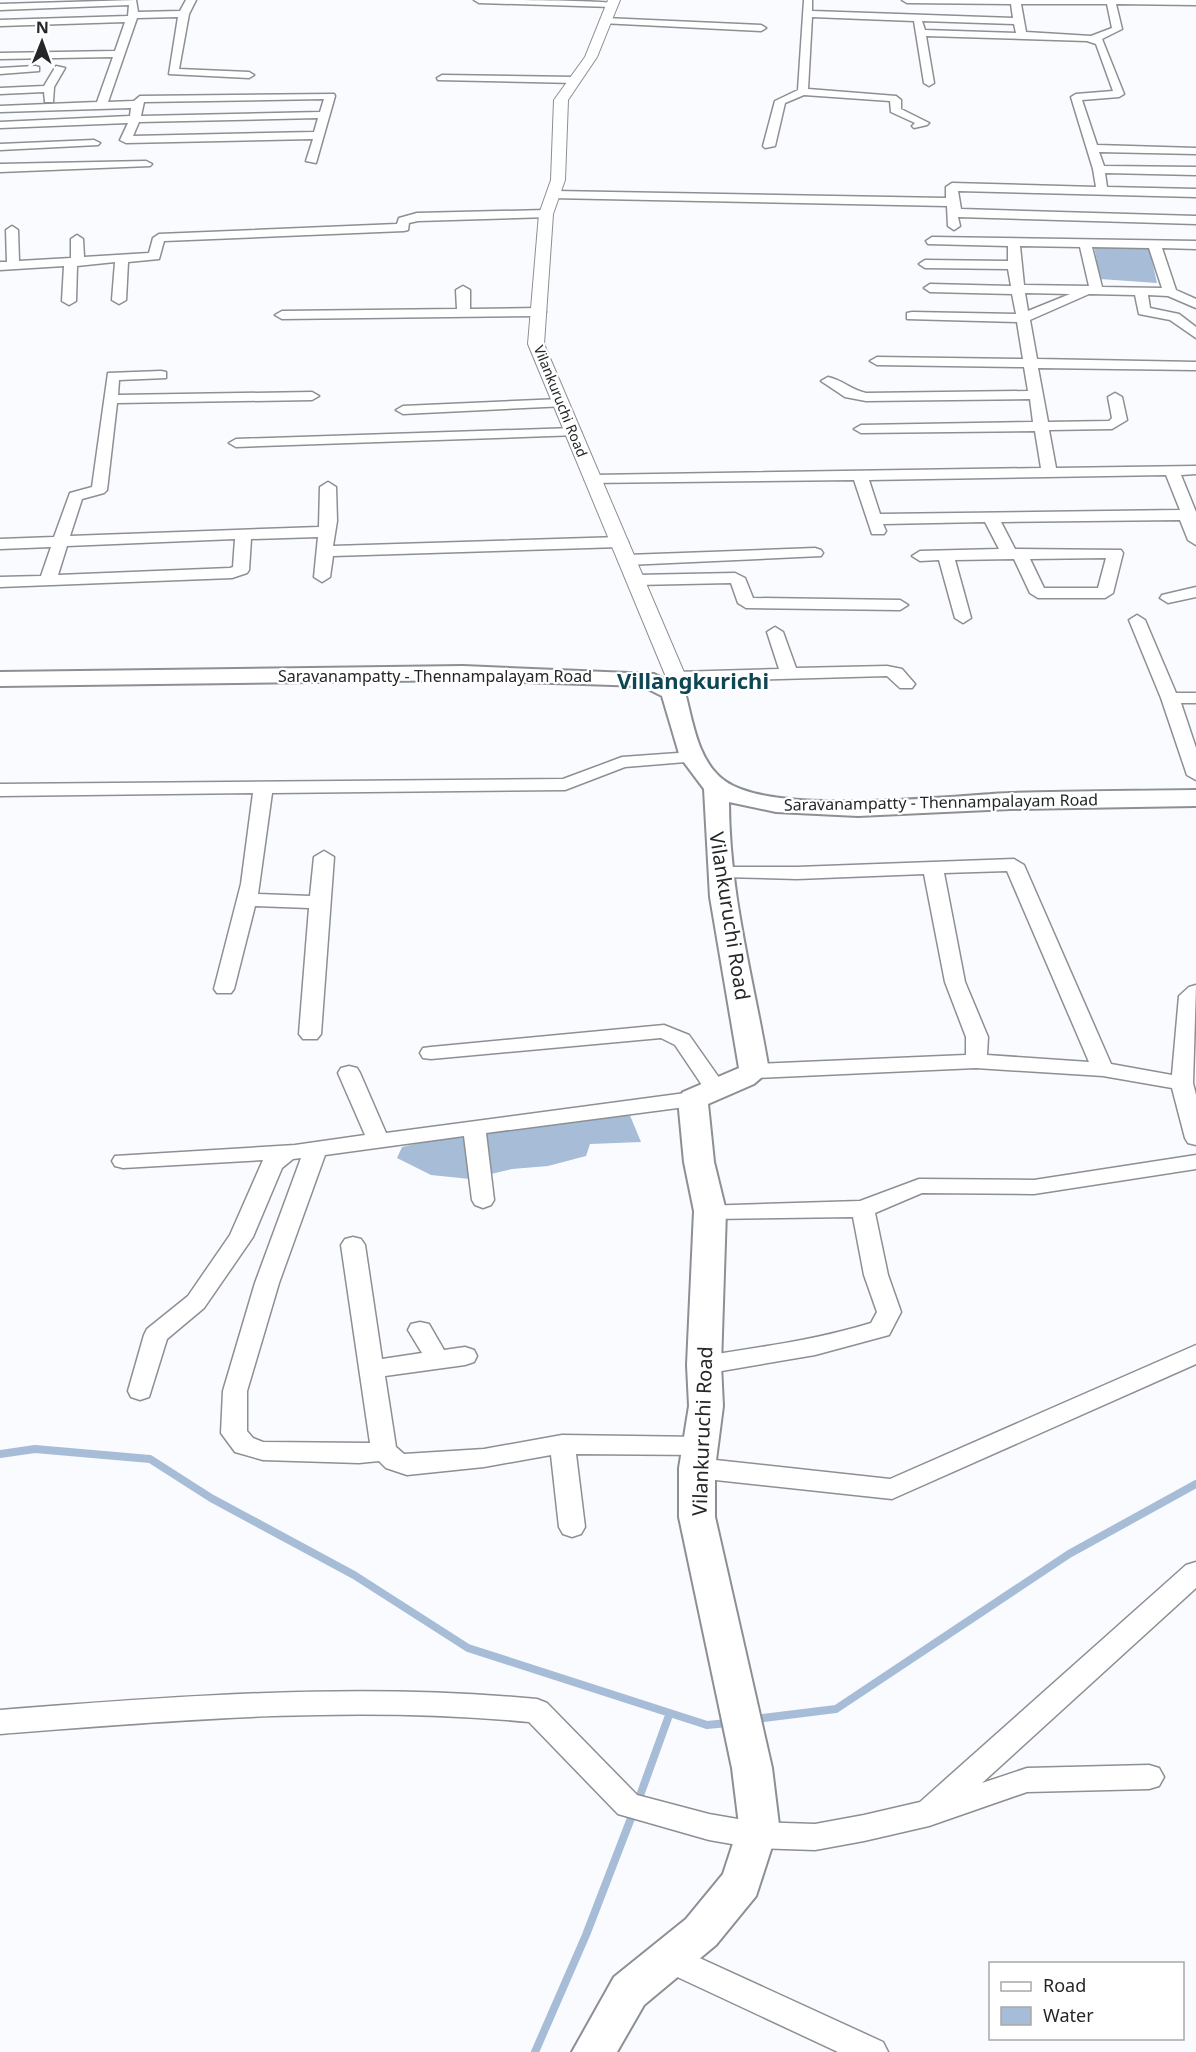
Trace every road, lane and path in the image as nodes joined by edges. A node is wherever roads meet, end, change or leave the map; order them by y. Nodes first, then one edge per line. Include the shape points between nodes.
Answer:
1 (191, 0) edge
2 (479, 0) edge
3 (808, 0) edge
4 (907, 0) edge
5 (916, 0) edge
6 (133, 1) edge
7 (1115, 1) edge
8 (1149, 1) edge
9 (85, 2) edge
10 (613, 2) edge
11 (1196, 2) edge
12 (1016, 3) junction
13 (0, 7) edge
14 (184, 14) junction
15 (807, 14) junction
16 (132, 17) junction
17 (917, 18) junction
18 (605, 21) junction
19 (1017, 21) junction
20 (0, 23) edge
21 (761, 28) dead end
22 (920, 33) junction
23 (1022, 36) junction
24 (1097, 39) junction
25 (119, 54) junction
26 (0, 56) edge
27 (0, 71) edge
28 (249, 75) dead end
29 (442, 78) dead end
30 (575, 80) junction
31 (929, 82) dead end
32 (47, 89) junction
33 (0, 91) edge
34 (803, 92) junction
35 (102, 104) junction
36 (138, 104) junction
37 (48, 107) junction
38 (0, 109) edge
39 (325, 115) junction
40 (135, 119) junction
41 (0, 125) edge
42 (918, 126) dead end
43 (319, 135) junction
44 (94, 143) dead end
45 (769, 146) dead end
46 (0, 147) edge
47 (1093, 148) junction
48 (1196, 151) edge
49 (312, 161) dead end
50 (146, 164) dead end
51 (0, 168) edge
52 (1100, 169) junction
53 (1196, 171) edge
54 (1102, 191) junction
55 (1196, 193) edge
56 (555, 195) junction
57 (546, 214) junction
58 (954, 214) junction
59 (317, 215) dead end
60 (1137, 218) junction
61 (1196, 220) edge
62 (12, 230) dead end
63 (319, 231) junction
64 (77, 239) dead end
65 (932, 241) dead end
66 (1014, 242) junction
67 (1085, 242) junction
68 (1159, 244) junction
69 (1196, 245) edge
70 (122, 258) junction
71 (75, 262) junction
72 (925, 264) dead end
73 (1014, 265) junction
74 (6, 266) edge
75 (930, 288) dead end
76 (1018, 289) junction
77 (463, 290) dead end
78 (1093, 290) junction
79 (1141, 291) junction
80 (1196, 291) edge
81 (1170, 292) junction
82 (394, 297) dead end
83 (120, 300) dead end
84 (69, 301) dead end
85 (1196, 304) edge
86 (539, 312) junction
87 (464, 313) junction
88 (392, 314) junction
89 (282, 315) dead end
90 (912, 316) dead end
91 (1023, 318) junction
92 (1196, 334) edge
93 (877, 360) dead end
94 (1031, 363) junction
95 (1196, 366) edge
96 (161, 375) dead end
97 (828, 381) dead end
98 (1036, 395) junction
99 (312, 396) dead end
100 (1115, 397) dead end
101 (110, 399) junction
102 (561, 403) junction
103 (403, 410) dead end
104 (1041, 426) junction
105 (861, 429) dead end
106 (573, 432) junction
107 (236, 443) dead end
108 (1172, 470) junction
109 (1196, 470) edge
110 (1049, 472) junction
111 (859, 474) junction
112 (593, 480) junction
113 (328, 487) dead end
114 (1186, 516) junction
115 (991, 518) junction
116 (326, 532) junction
117 (243, 534) junction
118 (1196, 540) edge
119 (61, 542) junction
120 (620, 542) junction
121 (0, 544) edge
122 (326, 551) junction
123 (815, 553) dead end
124 (1014, 554) junction
125 (946, 555) junction
126 (920, 556) dead end
127 (627, 560) junction
128 (322, 577) dead end
129 (48, 580) junction
130 (636, 580) junction
131 (0, 582) edge
132 (1196, 592) edge
133 (1167, 598) dead end
134 (900, 605) dead end
135 (963, 618) dead end
136 (1137, 620) dead end
137 (775, 632) dead end
138 (789, 674) junction
139 (0, 679) edge
140 (906, 684) dead end
141 (675, 685) junction
142 (1170, 698) junction
143 (1196, 698) edge
144 (1191, 741) edge
145 (692, 757) junction
146 (1196, 775) edge
147 (262, 787) junction
148 (717, 787) junction
149 (0, 790) edge
150 (1196, 798) edge
151 (324, 857) dead end
152 (933, 869) junction
153 (722, 871) junction
154 (247, 900) junction
155 (319, 902) junction
156 (224, 989) dead end
157 (1196, 991) edge
158 (310, 1035) dead end
159 (431, 1053) dead end
160 (976, 1061) junction
161 (1103, 1069) junction
162 (754, 1071) junction
163 (349, 1073) dead end
164 (1182, 1083) junction
165 (704, 1094) junction
166 (474, 1128) junction
167 (1196, 1138) edge
168 (379, 1141) junction
169 (316, 1149) junction
170 (123, 1161) dead end
171 (1196, 1162) edge
172 (483, 1200) dead end
173 (863, 1209) junction
174 (710, 1210) junction
175 (353, 1245) dead end
176 (420, 1330) dead end
177 (1196, 1354) edge
178 (465, 1356) dead end
179 (438, 1360) junction
180 (704, 1365) junction
181 (372, 1369) junction
182 (140, 1391) dead end
183 (562, 1444) junction
184 (384, 1451) junction
185 (699, 1457) junction
186 (572, 1527) dead end
187 (1196, 1572) edge
188 (0, 1722) edge
189 (1149, 1777) dead end
190 (929, 1813) junction
191 (755, 1835) junction
192 (669, 1958) junction
193 (594, 2052) edge
194 (872, 2052) edge

1 - 14 street
2 - 10 street
3 - 15 street
4 - 5 street
5 - 12 street
5 - 17 street
6 - 9 street
6 - 16 street
7 - 8 street
7 - 12 street
7 - 24 street via 1110,2 1117,29
8 - 11 street
9 - 13 street
10 - 18 street, Vilankuruchi Road
12 - 19 street
14 - 16 street
14 - 28 street via 173,72
15 - 17 street
15 - 34 street
16 - 20 street
16 - 25 street
17 - 19 street
17 - 22 street
18 - 21 street
18 - 30 street, Vilankuruchi Road via 591,57
19 - 23 street
22 - 23 street
22 - 31 street
23 - 24 street
24 - 47 street via 1119,94 1076,97
25 - 26 street
25 - 35 street via 108,69
27 - 32 street via 65,68
29 - 30 street
30 - 56 street, Vilankuruchi Road via 561,100
32 - 33 street
32 - 37 street
34 - 42 street via 892,98 900,114 923,123
34 - 45 street via 780,101
35 - 36 street
35 - 37 street
36 - 39 street via 140,99 330,96
36 - 40 street
37 - 38 street
39 - 40 street
39 - 43 street
40 - 41 street
40 - 43 street via 126,140
43 - 49 street
44 - 46 street
47 - 48 street
47 - 52 street
50 - 51 street
52 - 53 street
52 - 54 street
54 - 55 street
54 - 58 street via 955,187
56 - 57 street, Vilankuruchi Road
56 - 58 street
57 - 63 street via 417,217 403,221 404,227
57 - 86 street, Vilankuruchi Road
58 - 60 street
59 - 63 street
60 - 61 street
60 - 68 street via 1167,231 1172,241
62 - 74 street
63 - 70 street via 159,238 155,256
64 - 71 street
65 - 66 street
66 - 67 street
66 - 73 street
67 - 68 street
67 - 78 street
68 - 69 street
68 - 81 street
70 - 71 street
70 - 83 street
71 - 74 street
71 - 84 street
72 - 73 street
73 - 76 street
75 - 76 street
76 - 78 street
76 - 91 street
77 - 87 street
78 - 79 street
78 - 91 street
79 - 81 street
79 - 92 street via 1143,311 1174,317
80 - 81 street
81 - 85 street
82 - 88 street
86 - 87 street
86 - 102 street, Vilankuruchi Road via 536,344
87 - 88 street
88 - 89 street
90 - 91 street
91 - 94 street
93 - 94 street
94 - 95 street
94 - 98 street
96 - 101 street via 113,376
97 - 98 street via 866,398
98 - 104 street
99 - 101 street
100 - 104 street via 1120,420 1116,424
101 - 119 street via 99,490 75,496
102 - 103 street
102 - 106 street, Vilankuruchi Road
104 - 105 street
104 - 110 street
106 - 107 street via 338,433
106 - 112 street, Vilankuruchi Road
108 - 109 street
108 - 110 street
108 - 114 street via 1188,512
110 - 111 street
111 - 112 street
111 - 115 street via 876,527
112 - 120 street, Vilankuruchi Road
113 - 116 street
114 - 115 street
114 - 118 street
115 - 124 street
116 - 117 street
116 - 122 street
117 - 119 street
117 - 129 street via 241,570 232,573
119 - 121 street
119 - 129 street
120 - 122 street
120 - 127 street, Vilankuruchi Road
122 - 128 street
123 - 127 street
124 - 124 street via 1083,553 1115,553 1105,593 1038,593
124 - 125 street
125 - 126 street
125 - 135 street
127 - 130 street, Vilankuruchi Road
129 - 131 street
130 - 134 street via 735,578 740,581 746,603
130 - 141 street, Vilankuruchi Road
132 - 133 street
136 - 142 street
137 - 138 street
138 - 140 street via 887,671 896,673
138 - 141 street
139 - 141 main road, Saravanampatty - Thennampalayam Road via 463,673 646,679
141 - 145 main road, Saravanampatty - Thennampalayam Road
142 - 143 street
142 - 144 street
144 - 146 street
145 - 147 street via 622,762 565,784
145 - 148 main road, Saravanampatty - Thennampalayam Road
147 - 149 street
147 - 154 street
148 - 150 main road, Saravanampatty - Thennampalayam Road via 744,801 782,807
148 - 153 main road, Vilankuruchi Road via 716,828
151 - 155 street
152 - 153 street
152 - 160 street via 955,982 977,1037
152 - 161 street via 1014,865
153 - 162 main road, Vilankuruchi Road via 733,963
154 - 155 street
154 - 156 street
155 - 158 street
157 - 164 street via 1189,996
159 - 165 street via 664,1031 682,1040
160 - 161 street
160 - 162 street
161 - 164 street
162 - 165 main road
163 - 168 street
164 - 167 street
165 - 166 street
165 - 174 main road, Vilankuruchi Road via 699,1161
166 - 168 street
166 - 172 street
168 - 169 street
169 - 170 street
169 - 182 street via 287,1153 272,1164 234,1246 196,1302 156,1335
169 - 184 street via 267,1283 235,1390 234,1432 244,1445 263,1450 359,1454
171 - 173 street via 1034,1187 919,1186
173 - 174 street
173 - 180 street via 874,1275 889,1312 880,1329 803,1350
174 - 180 main road, Vilankuruchi Road
175 - 181 street
176 - 179 street
177 - 185 street via 892,1489
178 - 179 street
179 - 181 street
180 - 185 main road, Vilankuruchi Road via 706,1406
181 - 184 street
183 - 184 street via 484,1458 406,1465
183 - 185 street
183 - 186 street
185 - 191 main road, Vilankuruchi Road via 697,1517 750,1764 759,1825
187 - 190 street
188 - 191 street via 203,1706 361,1702 454,1703 537,1711 628,1805
189 - 190 street via 1027,1780
190 - 191 street via 815,1837
191 - 192 main road, Vilankuruchi Road via 741,1883 701,1932
192 - 193 main road, Vilankuruchi Road via 629,1991
192 - 194 street

